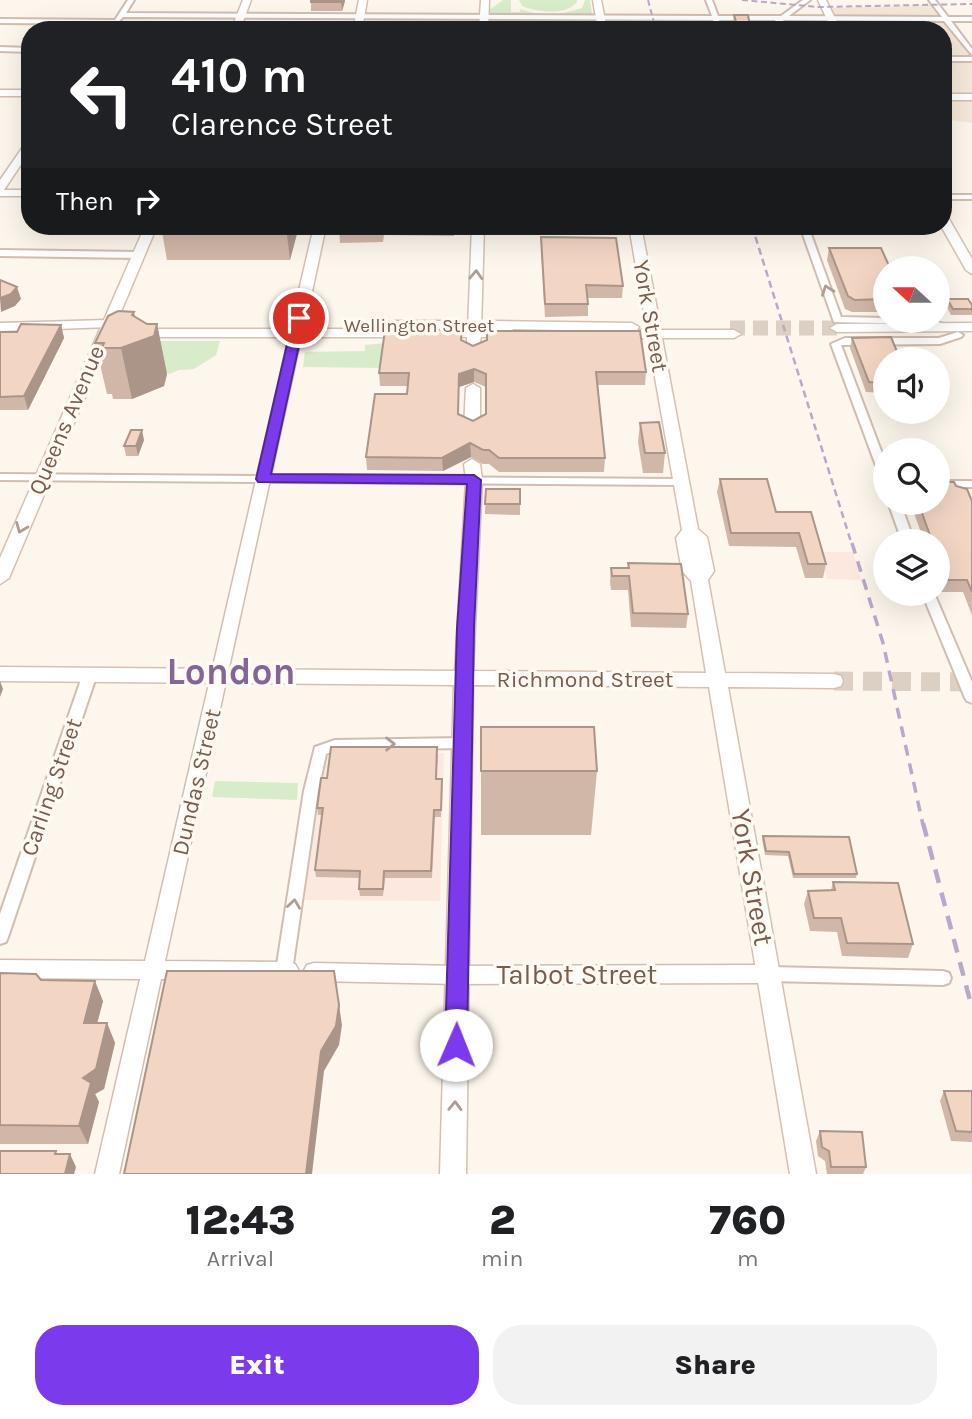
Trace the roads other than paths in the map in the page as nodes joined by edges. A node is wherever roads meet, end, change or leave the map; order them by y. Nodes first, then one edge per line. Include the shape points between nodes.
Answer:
1 (131, 0) edge
2 (247, 0) edge
3 (363, 0) edge
4 (485, 0) edge
5 (597, 0) edge
6 (709, 0) edge
7 (807, 0) edge
8 (822, 0) edge
9 (932, 0) edge
10 (122, 15) junction
11 (241, 16) junction
12 (359, 16) junction
13 (484, 17) junction
14 (601, 18) junction
15 (715, 18) junction
16 (782, 18) junction
17 (830, 18) junction
18 (946, 19) junction
19 (972, 19) edge
20 (0, 21) edge
21 (21, 21) edge
22 (118, 21) edge
23 (239, 21) edge
24 (358, 21) edge
25 (484, 21) edge
26 (602, 21) edge
27 (716, 21) edge
28 (778, 21) edge
29 (832, 21) edge
30 (952, 27) edge
31 (0, 49) edge
32 (21, 50) edge
33 (972, 53) edge
34 (952, 59) edge
35 (972, 60) edge
36 (0, 93) edge
37 (21, 93) edge
38 (952, 97) edge
39 (972, 97) edge
40 (21, 157) edge
41 (0, 190) edge
42 (21, 192) edge
43 (952, 197) edge
44 (972, 197) edge
45 (952, 234) edge
46 (147, 235) edge
47 (318, 235) edge
48 (478, 235) edge
49 (636, 235) edge
50 (807, 235) edge
51 (0, 253) edge
52 (138, 255) junction
53 (970, 263) edge
54 (0, 327) edge
55 (972, 327) edge
56 (106, 329) junction
57 (296, 329) junction
58 (474, 329) junction
59 (732, 331) tunnel mouth
60 (959, 333) edge
61 (838, 335) joint
62 (653, 336) junction
63 (474, 353) edge
64 (473, 388) dead end
65 (472, 427) edge
66 (873, 446) edge
67 (473, 472) junction
68 (0, 477) edge
69 (41, 478) junction
70 (263, 479) junction
71 (681, 482) junction
72 (950, 484) edge
73 (972, 484) edge
74 (0, 578) edge
75 (933, 606) edge
76 (0, 674) edge
77 (89, 677) junction
78 (220, 677) junction
79 (465, 679) junction
80 (718, 680) junction
81 (834, 681) tunnel mouth
82 (972, 698) edge
83 (463, 743) junction
84 (0, 937) edge
85 (0, 969) edge
86 (154, 970) junction
87 (284, 971) junction
88 (771, 974) junction
89 (457, 975) junction
90 (943, 978) dead end
91 (107, 1174) edge
92 (453, 1174) edge
93 (803, 1174) edge

1 - 10 street
2 - 11 main road
3 - 12 main road
4 - 13 main road
5 - 14 main road
6 - 15 street
7 - 16 street
8 - 17 main road
9 - 18 street
10 - 11 street
10 - 22 street
11 - 12 street
11 - 23 main road
12 - 13 street
12 - 24 main road
13 - 14 street
13 - 25 main road
14 - 15 street
14 - 26 main road
15 - 16 street
15 - 27 street
16 - 17 street
16 - 28 street
17 - 18 street
17 - 29 main road
18 - 19 street
20 - 21 street
30 - 33 street
31 - 32 street
34 - 35 street
36 - 37 street
38 - 39 street
40 - 41 street
41 - 42 street
43 - 44 street
45 - 53 main road
46 - 52 main road, Queens Avenue
47 - 57 main road, Dundas Street
58 -> 48 main road
49 - 62 main road, York Street
60 -> 50 street via 925,321 837,320
51 - 52 street
52 - 56 main road, Queens Avenue
54 - 56 street, Wellington Street via 59,332
55 - 60 main road
56 - 57 main road, Wellington Street
56 - 69 main road, Queens Avenue
57 - 58 main road, Wellington Street
57 - 70 street, Dundas Street
58 - 62 main road, Wellington Street
58 - 62 main road, Wellington Street
58 - 63 main road
59 - 62 main road, Wellington Street
60 - 61 main road
61 - 66 street via 835,347
62 - 71 main road, York Street
64 - 65 main road
67 - 70 street
67 - 71 street
67 - 79 main road
68 - 69 street
69 - 70 street
69 -> 74 main road, Queens Avenue
70 - 78 street, Dundas Street
71 - 80 main road, York Street via 690,531 684,538 691,571 699,580
72 - 73 street
75 - 82 street
76 - 77 main road, Richmond Street
77 - 78 main road, Richmond Street
77 - 84 street, Carling Street
78 - 79 main road, Richmond Street
78 - 86 street, Dundas Street
79 - 80 main road, Richmond Street
79 - 83 main road
80 - 81 main road, Richmond Street
80 - 88 main road, York Street
87 -> 83 street via 320,751 335,745
83 - 89 main road
85 - 86 street, Talbot Street
86 - 87 street, Talbot Street
86 - 91 street, Dundas Street
87 - 89 street, Talbot Street
88 - 89 street, Talbot Street
88 - 90 street, Talbot Street
88 - 93 main road, York Street
92 -> 89 main road

